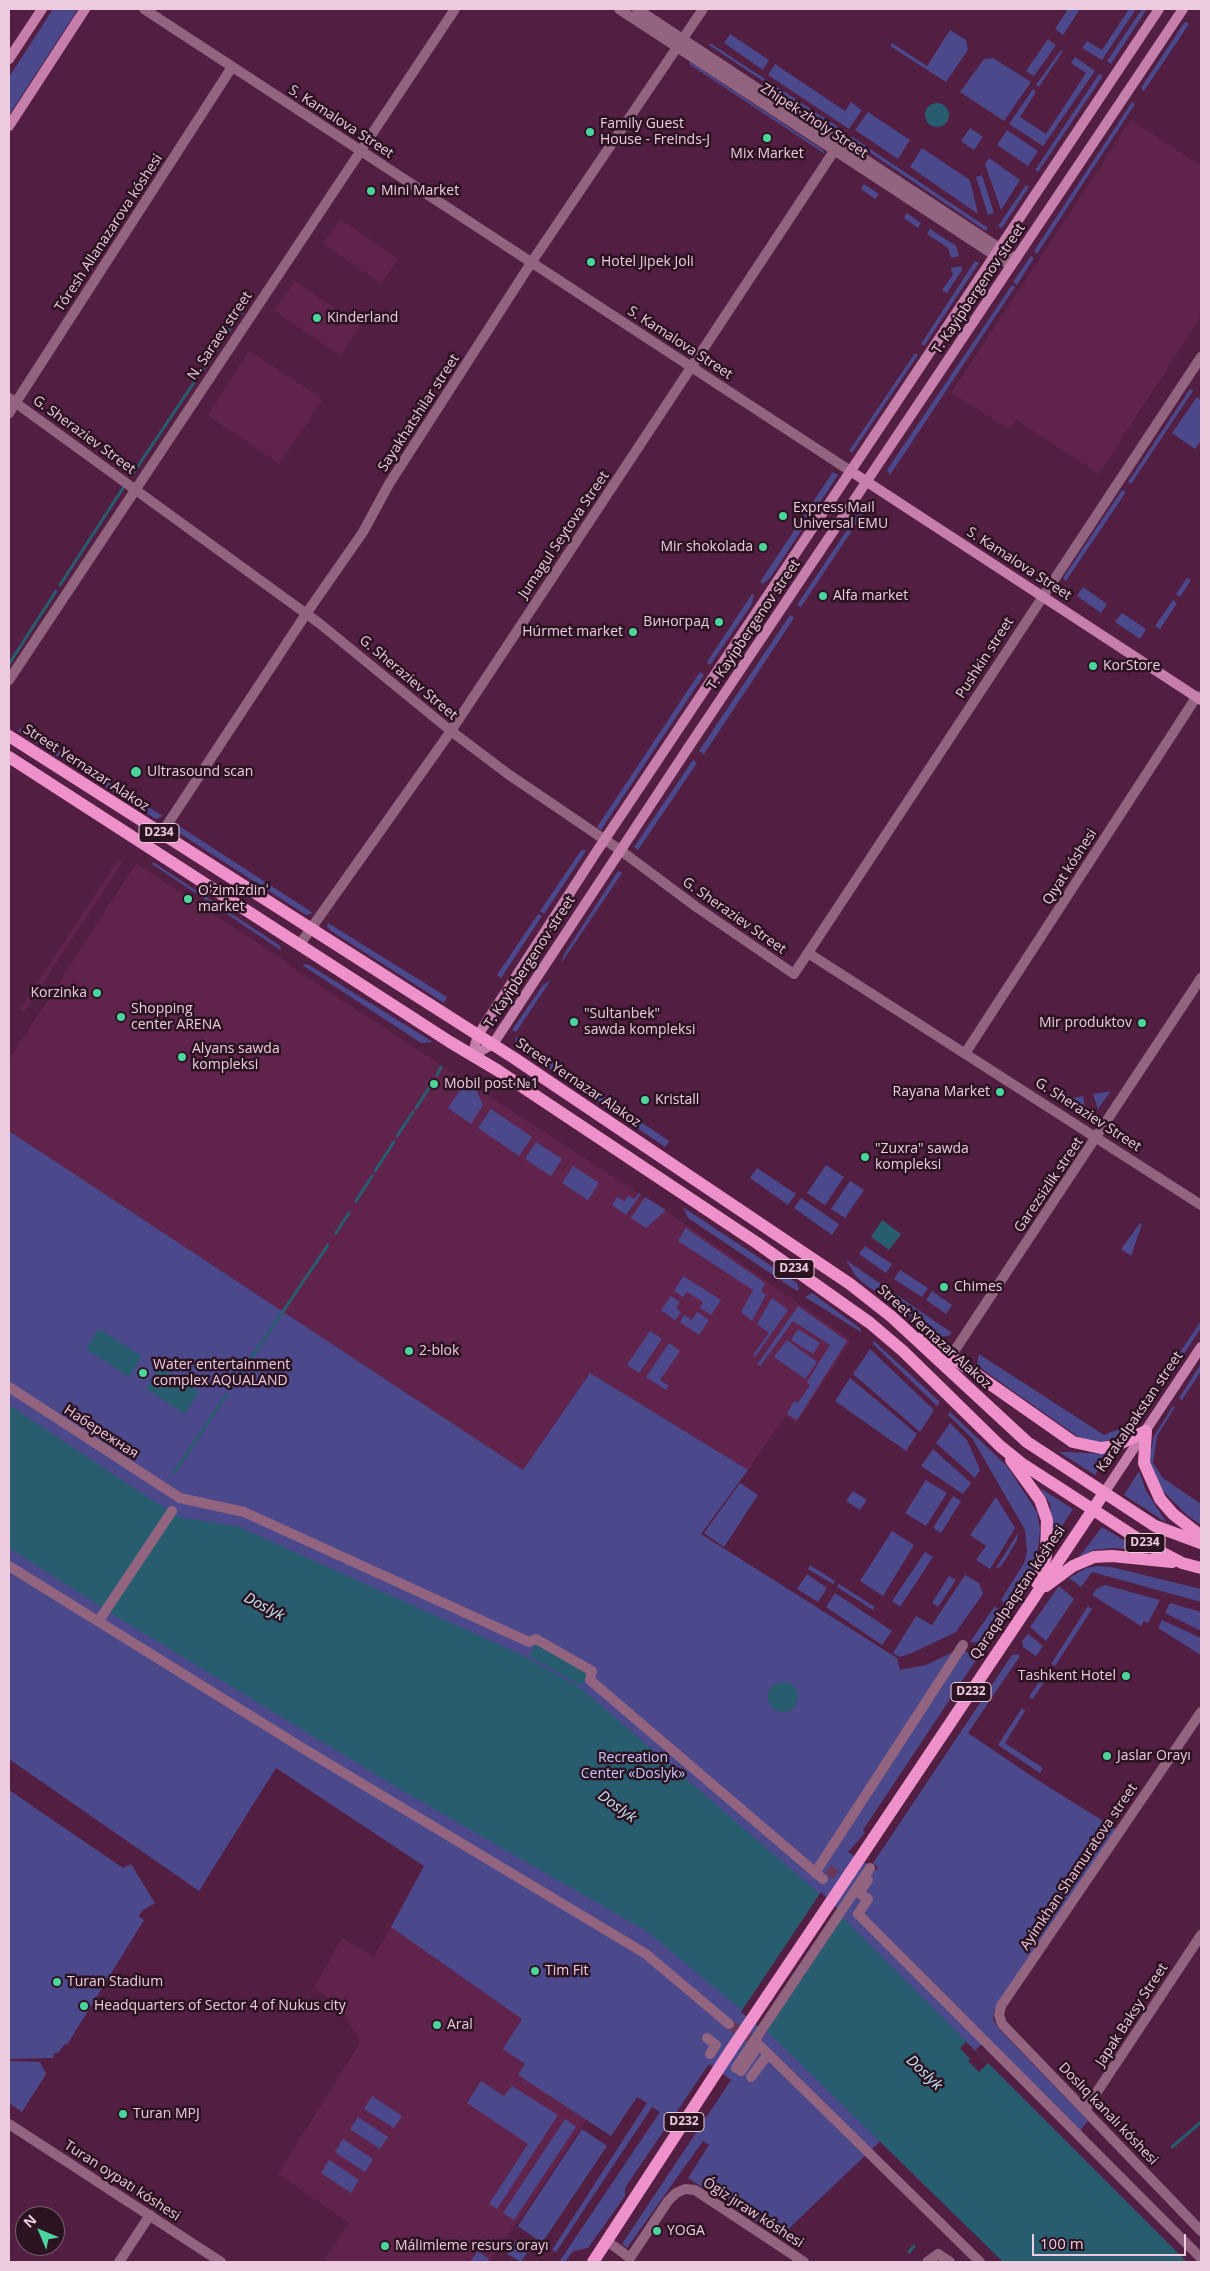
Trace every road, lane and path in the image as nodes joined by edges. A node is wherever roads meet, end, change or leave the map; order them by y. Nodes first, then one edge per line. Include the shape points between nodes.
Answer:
1 (42, 9) edge
2 (85, 9) edge
3 (144, 9) edge
4 (455, 9) edge
5 (619, 9) edge
6 (637, 9) edge
7 (703, 9) edge
8 (1159, 9) edge
9 (1183, 9) edge
10 (680, 43) junction
11 (9, 59) edge
12 (232, 67) junction
13 (9, 126) edge
14 (360, 151) junction
15 (834, 152) junction
16 (997, 252) junction
17 (1013, 262) junction
18 (531, 264) junction
19 (1201, 358) edge
20 (692, 367) junction
21 (12, 400) edge
22 (9, 413) edge
23 (852, 472) junction
24 (867, 482) junction
25 (134, 489) junction
26 (1043, 596) junction
27 (306, 614) junction
28 (9, 680) edge
29 (1199, 698) edge
30 (451, 731) junction
31 (9, 736) edge
32 (9, 757) edge
33 (161, 834) junction
34 (605, 840) junction
35 (620, 850) junction
36 (310, 930) junction
37 (300, 944) junction
38 (808, 953) junction
39 (794, 974) joint
40 (1201, 978) edge
41 (492, 1014) junction
42 (508, 1022) junction
43 (478, 1035) junction
44 (493, 1044) junction
45 (966, 1052) junction
46 (472, 1056) junction
47 (1097, 1137) junction
48 (1201, 1205) edge
49 (744, 1213) junction
50 (734, 1228) junction
51 (892, 1317) junction
52 (1201, 1347) edge
53 (951, 1356) junction
54 (958, 1379) junction
55 (9, 1387) edge
56 (1146, 1431) junction
57 (1000, 1446) junction
58 (1104, 1493) junction
59 (1093, 1510) junction
60 (172, 1511) dead end
61 (1201, 1536) edge
62 (1201, 1543) edge
63 (1182, 1563) junction
64 (9, 1566) edge
65 (1201, 1568) edge
66 (1032, 1598) junction
67 (102, 1616) dead end
68 (963, 1645) dead end
69 (1201, 1712) edge
70 (870, 1868) dead end
71 (868, 1880) dead end
72 (1201, 1935) edge
73 (999, 2015) joint
74 (729, 2024) tunnel mouth
75 (707, 2038) dead end
76 (710, 2054) dead end
77 (768, 2054) junction
78 (751, 2077) dead end
79 (1086, 2110) junction
80 (9, 2124) edge
81 (150, 2215) junction
82 (1201, 2231) edge
83 (607, 2241) junction
84 (1201, 2258) edge
85 (119, 2262) edge
86 (221, 2262) edge
87 (593, 2262) edge
88 (804, 2262) edge
89 (927, 2262) edge
90 (950, 2262) edge
91 (980, 2262) edge

1 - 11 main road
2 - 13 main road
3 - 12 street, S. Kamalova Street
4 - 14 street, N. Saraev street
5 - 10 street, Zhipek zholy Street
6 - 10 street, Zhipek zholy Street
7 - 10 street, Sayakhatshilar street
8 - 16 main road, T. Kayipbergenov street
9 - 17 main road, T. Kayipbergenov street
10 - 15 street, Zhipek zholy Street
10 - 16 street, Zhipek zholy Street
10 - 18 street, Sayakhatshilar street
12 - 14 street, S. Kamalova Street
12 - 21 street, Tóresh Allanazarova kóshesi
14 - 18 street, S. Kamalova Street
14 - 25 street, N. Saraev street
15 - 16 street, Zhipek zholy Street
15 - 20 street, Jumagul Seytova Street
16 - 17 street
16 - 23 main road, T. Kayipbergenov street
17 - 24 main road, T. Kayipbergenov street
18 - 20 street, S. Kamalova Street
18 - 27 street, Sayakhatshilar street via 389,484 363,532
19 - 26 street, Pushkin street
20 - 23 street, S. Kamalova Street
20 - 30 street, Jumagul Seytova Street
21 - 22 street, Tóresh Allanazarova kóshesi
21 - 25 street, G. Sheraziev Street
23 - 24 main road, S. Kamalova Street
23 - 34 main road, T. Kayipbergenov street
24 - 26 main road, S. Kamalova Street
24 - 35 main road, T. Kayipbergenov street
25 - 27 street, G. Sheraziev Street
25 - 28 street, N. Saraev street
26 - 29 main road, S. Kamalova Street
26 - 38 street, Pushkin street
27 - 30 street, G. Sheraziev Street
27 - 33 street, Sayakhatshilar street
29 - 45 street, Qıyat kóshesi
30 - 34 street, G. Sheraziev Street via 522,785
30 - 36 street, Jumagul Seytova Street
31 - 33 main road, Street Yernazar Alakoz / D234
32 - 37 main road, D234
33 - 36 main road, Street Yernazar Alakoz / D234
34 - 35 street, G. Sheraziev Street
34 - 41 main road, T. Kayipbergenov street
35 - 39 street, G. Sheraziev Street via 694,906
35 - 42 main road, T. Kayipbergenov street
36 - 37 street, Jumagul Seytova Street
36 - 43 main road, Street Yernazar Alakoz / D234
37 - 46 main road, D234
38 - 39 street, Pushkin street
38 - 45 street, G. Sheraziev Street
40 - 47 street, Garezsizlik street
41 - 42 main road via 496,1023
41 - 43 main road, T. Kayipbergenov street
42 - 44 main road, T. Kayipbergenov street
43 - 44 main road, Street Yernazar Alakoz / D234
43 - 46 main road, T. Kayipbergenov street
44 - 46 main road, T. Kayipbergenov street
44 - 49 main road, Street Yernazar Alakoz / D234
45 - 47 street, G. Sheraziev Street
46 - 50 main road, D234
47 - 48 street, G. Sheraziev Street
47 - 53 street, Garezsizlik street
49 - 50 main road
49 - 51 main road, Street Yernazar Alakoz / D234 via 850,1284
50 - 57 main road, D234 via 870,1323
51 - 53 main road
51 - 54 main road, Street Yernazar Alakoz / D234
52 - 56 main road, Karakalpakstan street
53 - 54 street
53 - 56 main road via 1074,1442 1102,1448 1115,1446
54 - 58 main road, Street Yernazar Alakoz / D234 via 1028,1442
55 - 68 street, Набережная via 180,1498 244,1512 529,1642 536,1639 592,1670 590,1680 819,1876
56 - 58 main road, Karakalpakstan street
56 - 61 main road via 1144,1463 1160,1499
57 - 59 main road, D234
57 - 66 main road via 1040,1500 1047,1520 1046,1556
58 - 59 main road, Qaraqalpaqstan kóshesi / D232
58 - 62 main road, D234 via 1155,1526
59 - 63 main road, D234
59 - 66 main road, Qaraqalpaqstan kóshesi / D232
60 - 67 street
63 - 65 main road, D234
63 - 66 main road via 1094,1557 1058,1575
64 - 74 street via 304,1749 646,1954
66 - 83 main road, Qaraqalpaqstan kóshesi / D232, bridge
69 - 73 street, Ayimkhan Shamuratova street via 1001,2006
70 - 77 street, bridge via 738,2070 758,2045
71 - 84 street via 859,1892 868,1899 858,1914
72 - 79 street, Japak Baksy Street
73 - 79 street, Doslıq kanalı kóshesi via 1002,2024
75 - 76 street via 716,2044
77 - 78 street
77 - 91 street
79 - 82 street, Doslıq kanalı kóshesi
80 - 81 street, Turan oypatı kóshesi
81 - 85 street
81 - 86 street, Turan oypatı kóshesi
83 - 87 main road, D232
83 - 88 street, Ógiz jıraw kóshesi via 630,2258 668,2201 685,2189 695,2190
89 - 90 street via 938,2254

